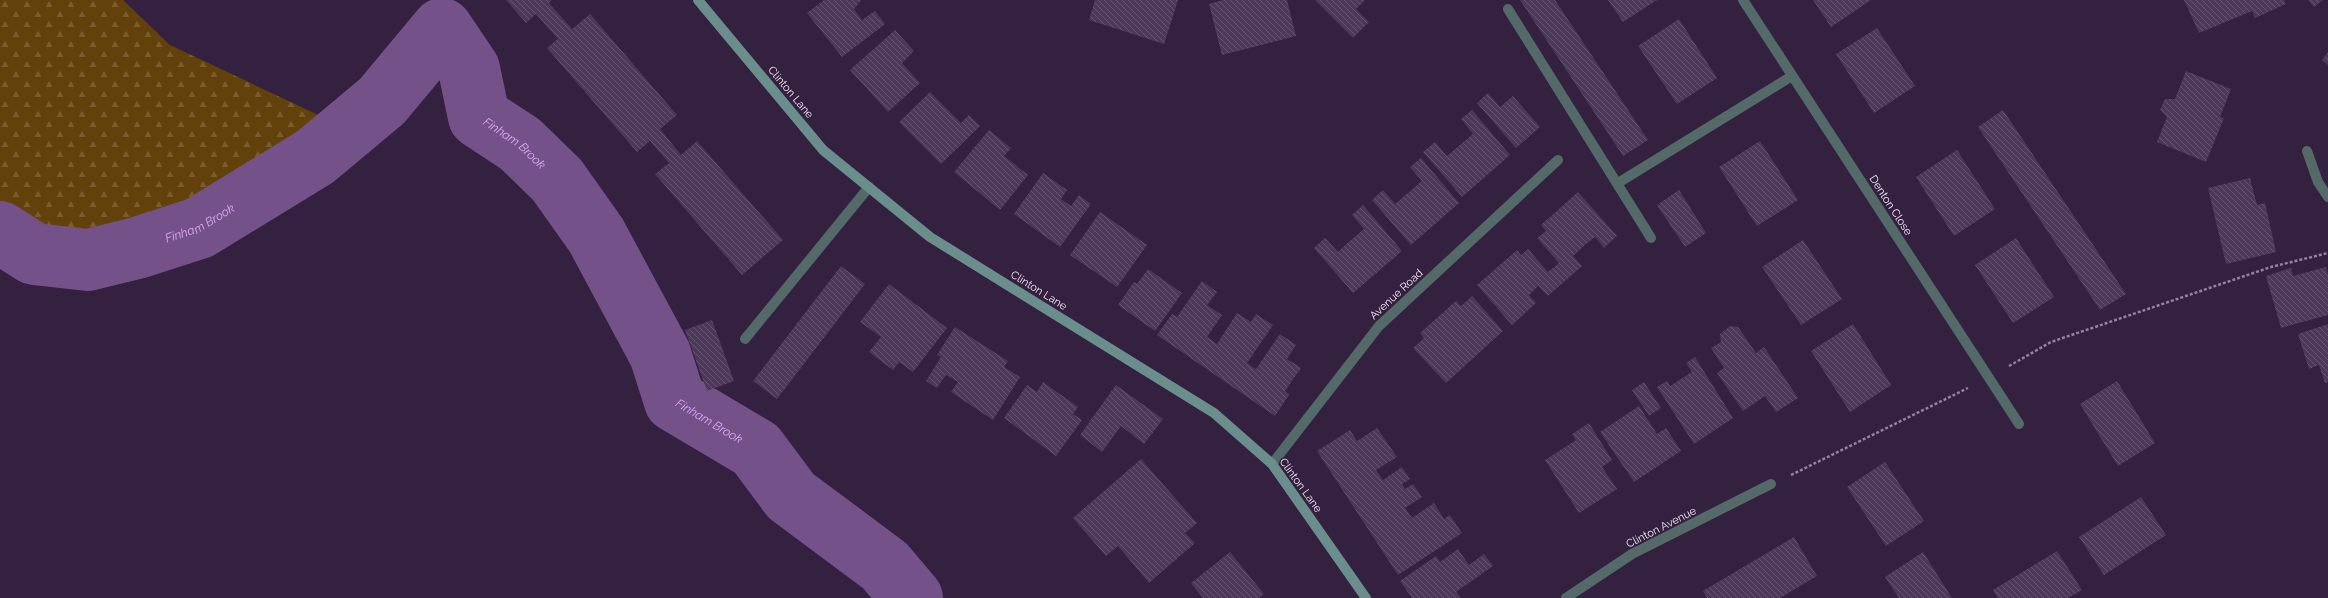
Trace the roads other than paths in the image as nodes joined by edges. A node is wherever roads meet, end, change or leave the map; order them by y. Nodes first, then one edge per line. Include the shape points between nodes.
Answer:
1 (698, 0) edge
2 (1743, 0) edge
3 (1508, 9) dead end
4 (1792, 76) junction
5 (2307, 150) dead end
6 (1558, 160) dead end
7 (1618, 183) junction
8 (869, 187) junction
9 (2328, 197) edge
10 (1651, 238) dead end
11 (745, 338) dead end
12 (2019, 424) dead end
13 (1272, 464) junction
14 (1771, 484) road end
15 (1366, 598) edge
16 (1566, 598) edge

1 - 8 main road, Clinton Lane via 823,150
2 - 4 street, Denton Close
3 - 7 street
4 - 7 street
4 - 12 street, Denton Close
5 - 9 street via 2318,182
6 - 13 street, Avenue Road via 1379,326
7 - 10 street
8 - 11 street
8 - 13 main road, Clinton Lane via 930,237 1214,413
13 - 15 main road, Clinton Lane
14 - 16 street, Clinton Avenue via 1632,554

